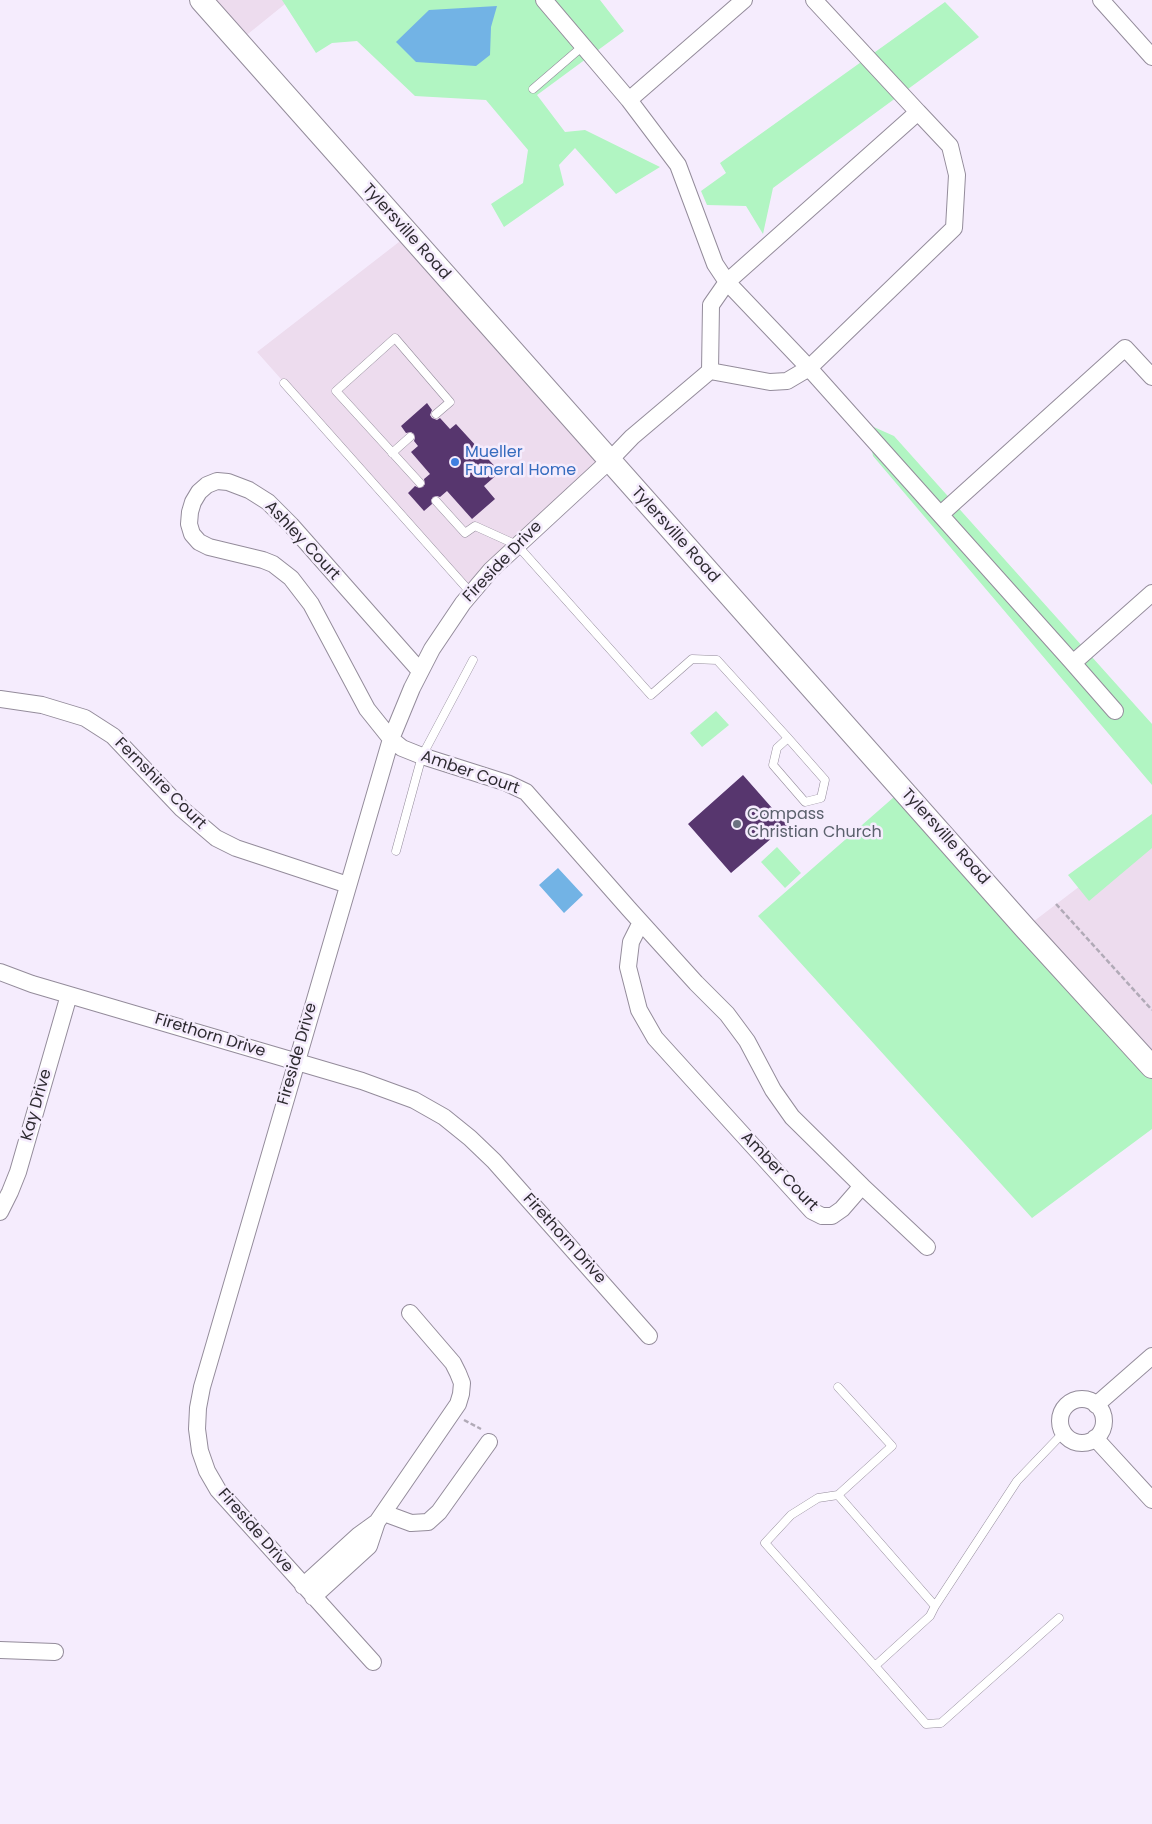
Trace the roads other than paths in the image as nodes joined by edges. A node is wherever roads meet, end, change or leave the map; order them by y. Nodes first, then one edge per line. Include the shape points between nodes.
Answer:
1 (201, 0) edge
2 (544, 0) edge
3 (744, 0) edge
4 (814, 0) edge
5 (1101, 0) edge
6 (583, 46) junction
7 (1152, 57) edge
8 (533, 89) dead end
9 (629, 100) junction
10 (918, 112) junction
11 (727, 282) junction
12 (809, 368) junction
13 (710, 371) junction
14 (1152, 377) edge
15 (284, 383) dead end
16 (436, 414) dead end
17 (410, 437) dead end
18 (392, 453) junction
19 (609, 461) junction
20 (420, 483) dead end
21 (436, 501) dead end
22 (941, 514) junction
23 (517, 545) junction
24 (471, 593) junction
25 (1152, 593) edge
26 (473, 660) dead end
27 (1073, 663) junction
28 (420, 671) junction
29 (0, 699) edge
30 (1115, 711) dead end
31 (788, 738) junction
32 (391, 739) junction
33 (422, 756) junction
34 (396, 851) dead end
35 (348, 885) junction
36 (643, 925) junction
37 (0, 972) edge
38 (69, 995) junction
39 (296, 1062) junction
40 (1152, 1067) edge
41 (862, 1186) junction
42 (0, 1212) edge
43 (927, 1247) dead end
44 (410, 1313) dead end
45 (649, 1336) dead end
46 (1152, 1356) edge
47 (838, 1387) dead end
48 (1096, 1405) junction
49 (1063, 1433) junction
50 (1095, 1438) junction
51 (489, 1442) road end
52 (838, 1495) junction
53 (1152, 1500) edge
54 (380, 1518) junction
55 (308, 1592) junction
56 (935, 1606) junction
57 (1059, 1618) dead end
58 (0, 1650) edge
59 (55, 1652) dead end
60 (373, 1662) dead end
61 (876, 1666) junction

1 - 19 main road, Tylersville Road
2 - 6 street
3 - 9 street
4 - 10 street
5 - 7 street
6 - 8 lane
6 - 9 street
9 - 11 street via 678,165 715,264
10 - 11 street
10 - 12 street via 950,146 957,175 954,228
11 - 12 street
11 - 13 street via 711,305
12 - 13 street via 787,381 770,382
12 - 22 street
13 - 19 street, Fireside Drive via 632,437
14 - 22 street via 1125,348
15 - 24 lane
16 - 18 lane via 450,402 395,338 336,391
17 - 18 lane
18 - 20 lane
19 - 23 street, Fireside Drive
19 - 40 main road, Tylersville Road
21 - 23 lane via 465,533 474,526
22 - 27 street
23 - 24 street, Fireside Drive
23 - 31 lane via 651,695 692,659 717,660
24 - 28 street, Fireside Drive
25 - 27 street
26 - 33 lane
27 - 30 street
28 - 32 street, Fireside Drive
28 - 32 street, Ashley Court via 268,502 228,482 217,481 198,492 190,512 192,534 209,547 273,564 291,578 311,604 367,709
29 - 35 street, Fernshire Court via 42,705 85,718 113,736 182,809 216,838 250,853
31 - 31 lane via 825,780 821,798 805,802 773,765 777,748
32 - 33 street, Amber Court via 402,748
32 - 35 street, Fireside Drive
33 - 34 lane
33 - 36 street, Amber Court via 526,792
35 - 39 street, Fireside Drive
36 - 41 street, Amber Court via 727,1014 747,1041 773,1090 792,1117
36 - 41 street, Amber Court via 631,942 628,966 638,1010 655,1038 812,1211 832,1216 842,1210
37 - 38 street, Firethorn Drive
38 - 39 street, Firethorn Drive
38 - 42 street, Kay Drive via 18,1172
39 - 45 street, Firethorn Drive via 394,1092 444,1117 494,1162
39 - 55 street, Fireside Drive via 202,1387 197,1429 200,1451 218,1490
41 - 43 street
44 - 54 street via 453,1363 462,1383 462,1394 453,1414
46 - 48 street
47 - 52 lane via 892,1446
48 - 49 street via 1083,1399 1070,1402 1061,1413
48 - 50 street via 1103,1418 1103,1426
49 - 50 street via 1074,1442
49 - 56 lane via 1017,1481
50 - 53 street
51 - 54 street via 439,1512 428,1522
52 - 56 lane
52 - 61 lane via 818,1498 791,1515 765,1544
54 - 55 street via 369,1546
55 - 60 street, Fireside Drive
56 - 61 lane via 930,1616
57 - 61 lane via 941,1723 926,1724
58 - 59 street

